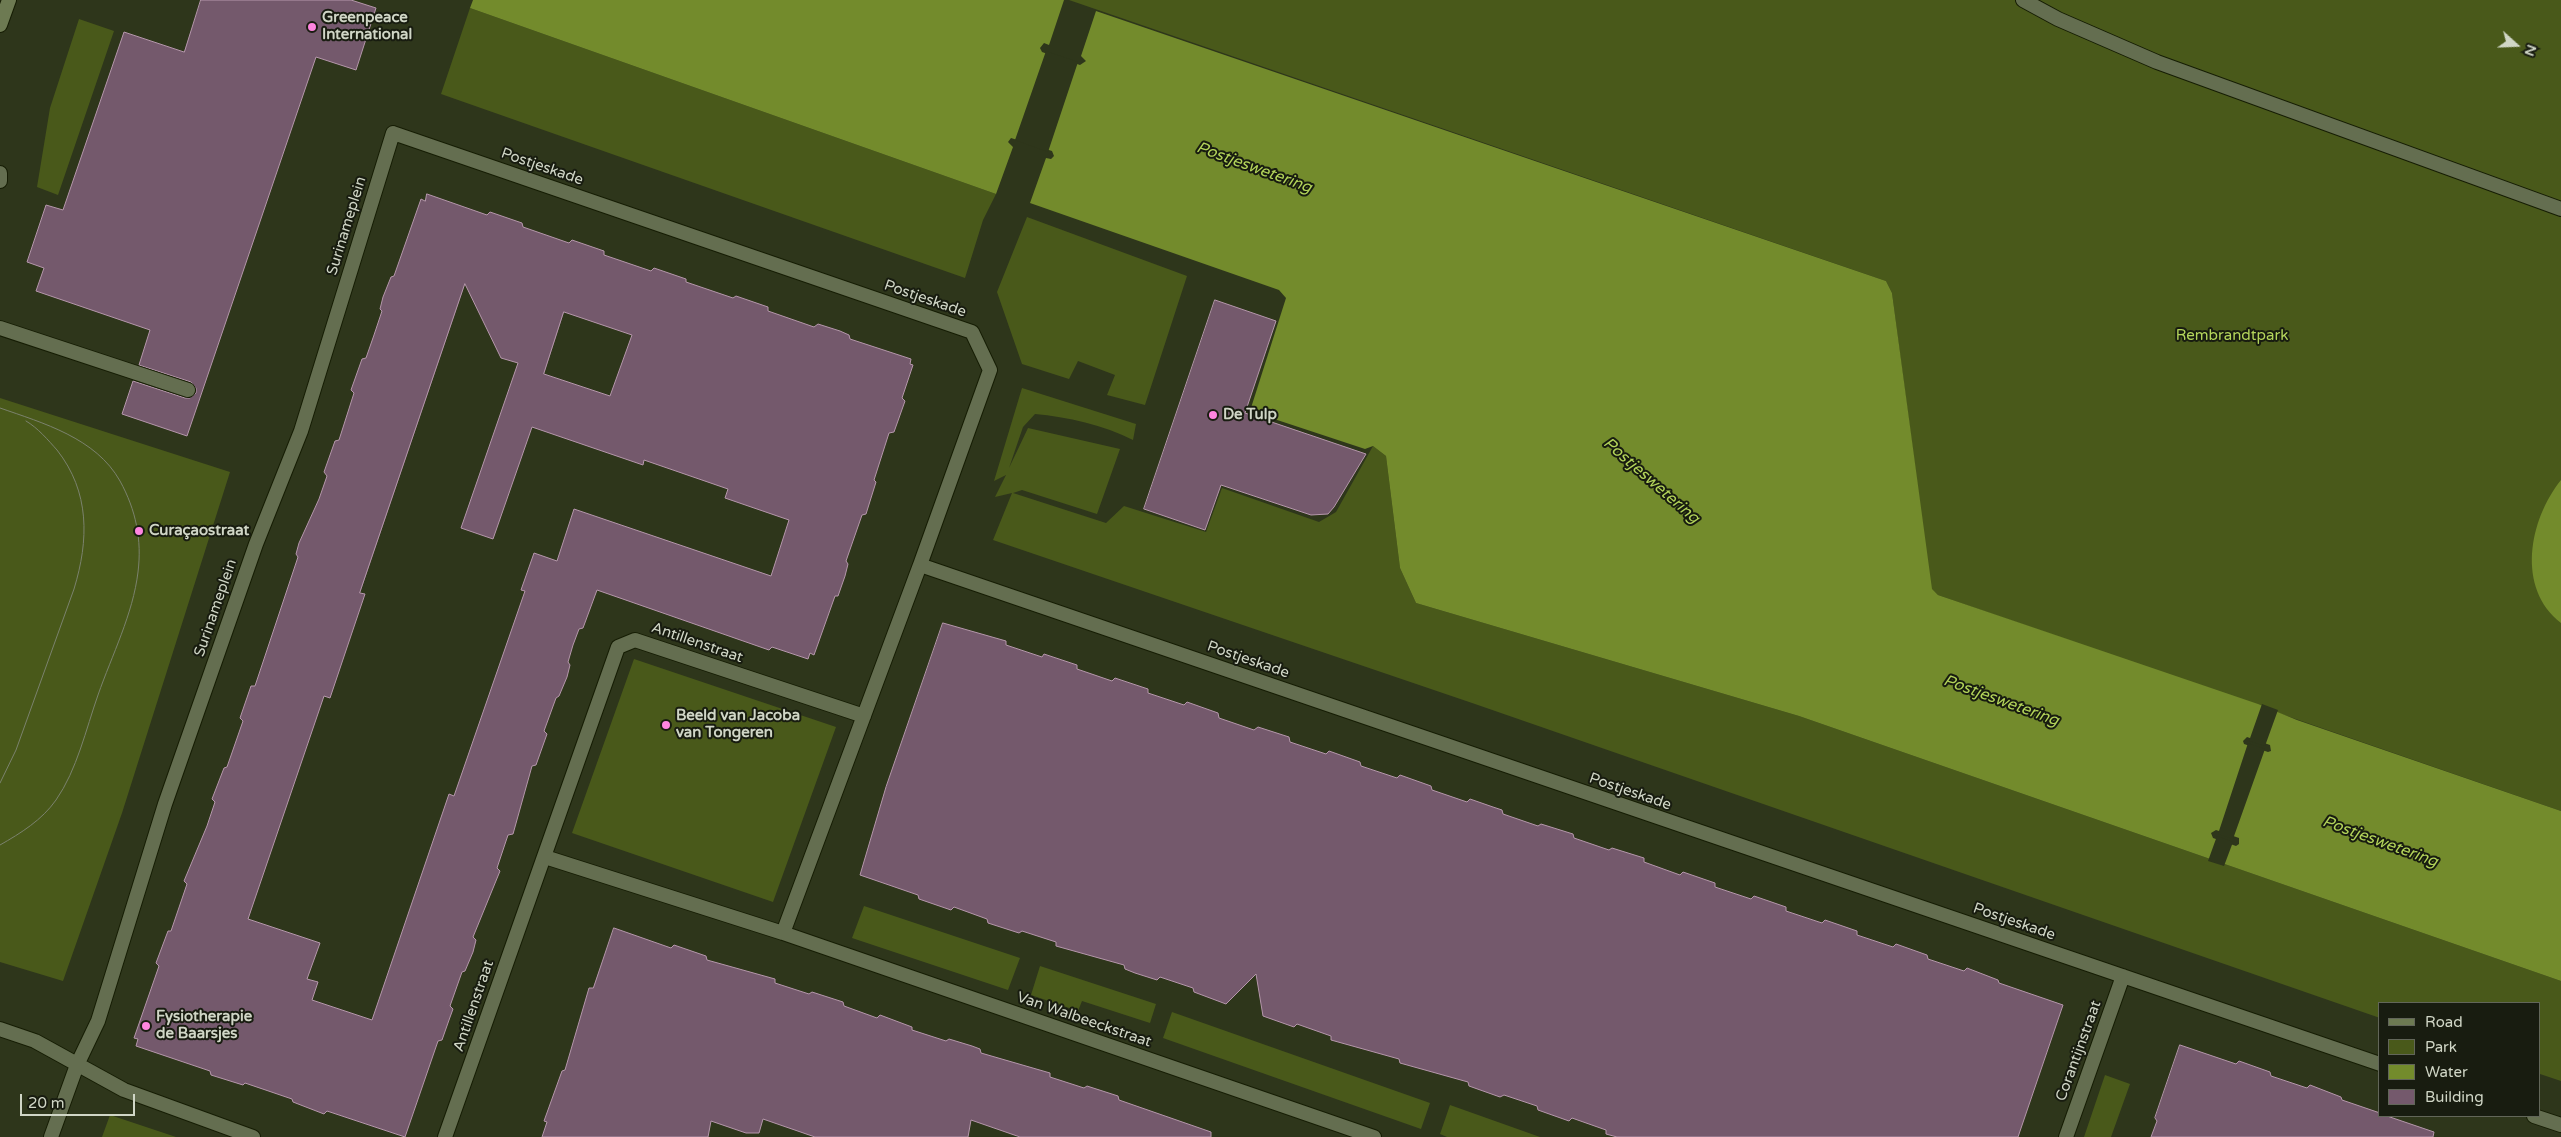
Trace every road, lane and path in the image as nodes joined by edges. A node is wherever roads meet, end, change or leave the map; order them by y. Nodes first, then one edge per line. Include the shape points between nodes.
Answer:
1 (9, 0) edge
2 (2023, 0) edge
3 (0, 25) edge
4 (393, 132) joint
5 (0, 173) edge
6 (0, 181) edge
7 (2561, 209) edge
8 (0, 328) edge
9 (188, 390) dead end
10 (920, 565) junction
11 (864, 716) junction
12 (545, 857) junction
13 (783, 933) junction
14 (2123, 976) junction
15 (0, 1029) edge
16 (2378, 1063) edge
17 (77, 1065) junction
18 (2537, 1117) edge
19 (2561, 1125) edge
20 (51, 1137) edge
21 (253, 1137) edge
22 (445, 1137) edge
23 (1374, 1137) edge
24 (2066, 1137) edge

1 - 3 main road
2 - 7 street via 2058,19 2157,62
4 - 10 street, Postjeskade via 972,332 990,370
4 - 17 street, Surinameplein via 300,431 256,544 168,795 98,1021
5 - 6 street
8 - 9 street
10 - 11 street
10 - 14 street, Postjeskade
11 - 12 street, Antillenstraat via 635,640 618,647
11 - 13 street
12 - 13 street
12 - 22 street, Antillenstraat
13 - 23 street, Van Walbeeckstraat
14 - 16 street, Postjeskade
14 - 24 street, Corantijnstraat
15 - 17 street via 35,1041
17 - 20 street, Surinameplein
17 - 21 street via 124,1090
18 - 19 street

